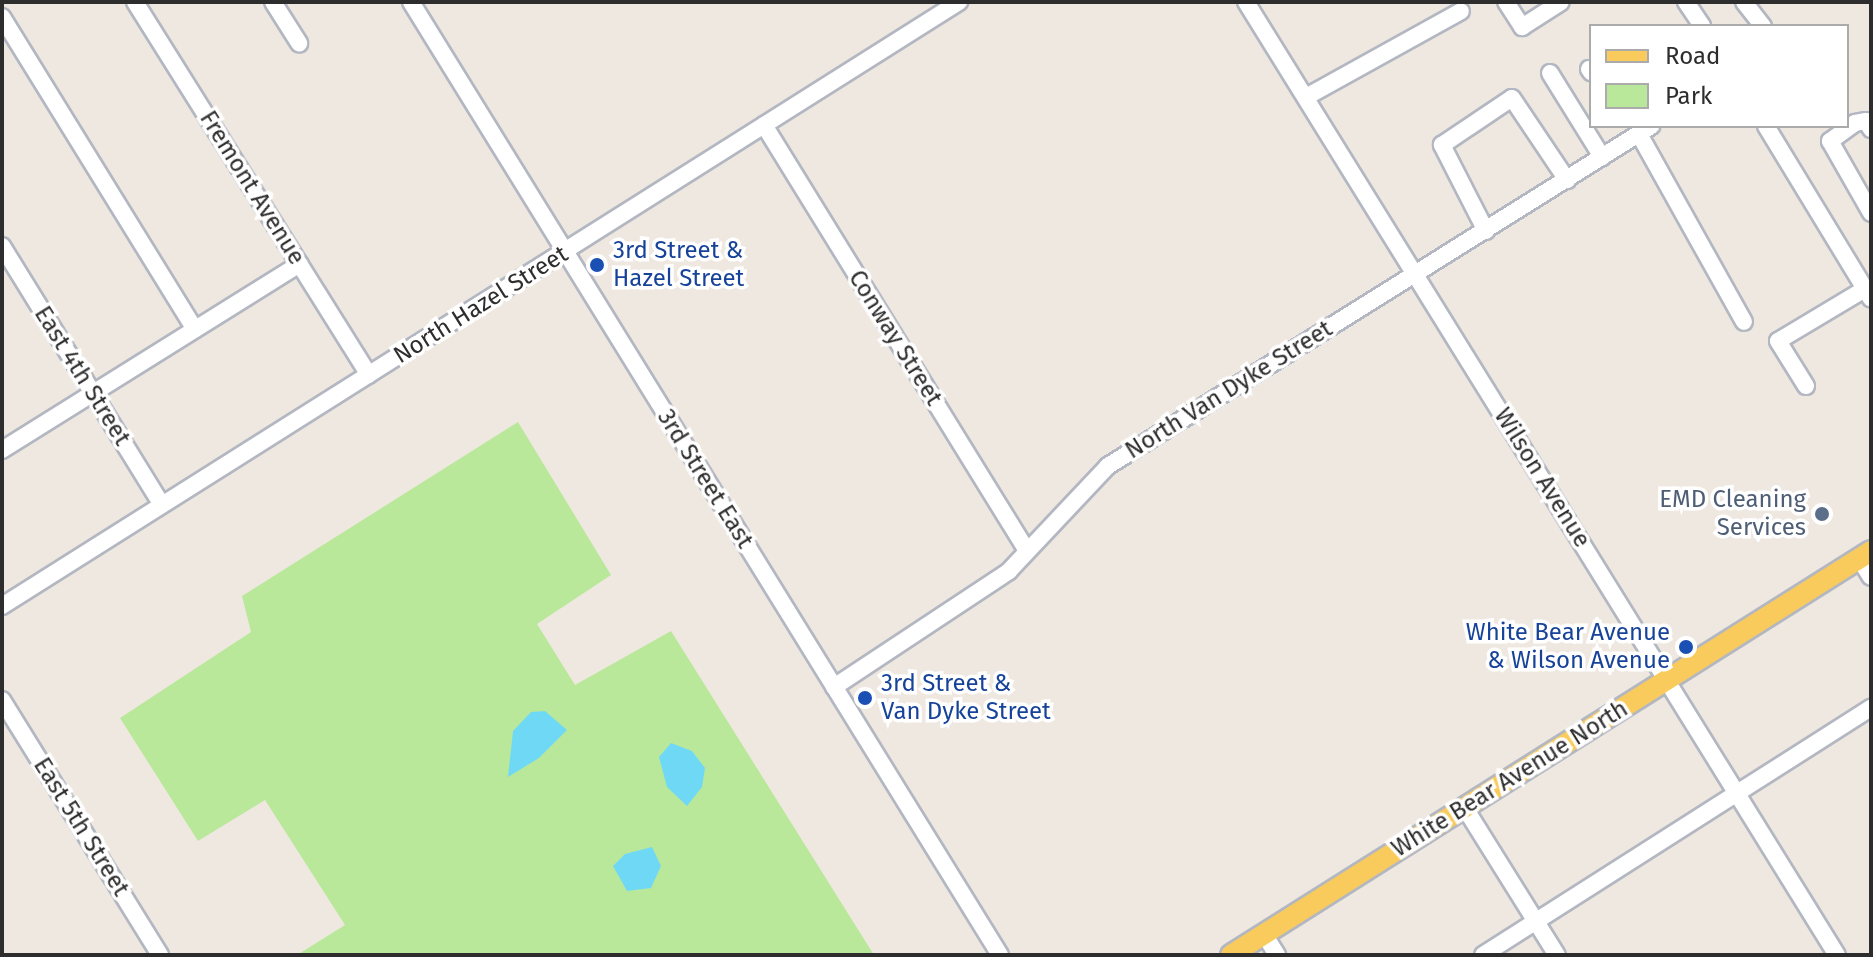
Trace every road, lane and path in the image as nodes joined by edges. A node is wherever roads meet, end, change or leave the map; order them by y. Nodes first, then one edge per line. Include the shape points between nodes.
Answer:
1 (135, 2) edge
2 (273, 2) edge
3 (411, 2) edge
4 (959, 2) edge
5 (1246, 2) edge
6 (1506, 2) edge
7 (1561, 2) edge
8 (1686, 2) edge
9 (1744, 2) edge
10 (1461, 11) dead end
11 (2, 17) edge
12 (1701, 24) edge
13 (1761, 24) edge
14 (299, 43) dead end
15 (1550, 73) dead end
16 (1306, 97) junction
17 (764, 125) junction
18 (1849, 127) edge
19 (1767, 128) edge
20 (1848, 128) edge
21 (1871, 129) edge
22 (1636, 131) edge
23 (1602, 157) junction
24 (1567, 180) junction
25 (1871, 213) edge
26 (1486, 231) junction
27 (2, 246) edge
28 (565, 252) junction
29 (1871, 262) edge
30 (300, 264) junction
31 (1855, 272) junction
32 (1416, 274) junction
33 (1868, 294) edge
34 (1744, 322) dead end
35 (195, 329) junction
36 (369, 375) junction
37 (1806, 386) dead end
38 (93, 393) junction
39 (2, 450) edge
40 (162, 505) junction
41 (1026, 550) junction
42 (1865, 554) edge
43 (1871, 577) edge
44 (2, 606) edge
45 (1667, 680) junction
46 (834, 687) junction
47 (2, 700) edge
48 (1871, 708) edge
49 (1737, 794) junction
50 (1465, 808) junction
51 (1536, 922) junction
52 (1264, 934) junction
53 (160, 955) edge
54 (1000, 955) edge
55 (1231, 955) edge
56 (1277, 955) edge
57 (1483, 955) edge
58 (1557, 955) edge
59 (1837, 955) edge

1 - 30 street, Fremont Avenue
2 - 14 street
3 - 28 street, 3rd Street East
4 - 17 street, North Hazel Street
5 - 16 street, Wilson Avenue
6 - 7 street via 1522,27
8 - 12 street
9 - 13 street
10 - 16 street
11 - 35 street
15 - 23 street
16 - 32 street, Wilson Avenue
17 - 28 street, North Hazel Street
17 - 41 street, Conway Street
18 - 21 street via 1866,121
19 - 31 street
20 - 25 street via 1830,141
22 - 23 street, North Van Dyke Street
22 - 34 street
23 - 24 street, North Van Dyke Street
24 - 26 street, North Van Dyke Street
24 - 26 street via 1512,98 1442,145
26 - 32 street, North Van Dyke Street
27 - 38 street, East 4th Street
28 - 36 street, North Hazel Street
28 - 46 street, 3rd Street East
29 - 31 street
30 - 35 street
30 - 36 street, Fremont Avenue
31 - 33 street
32 - 41 street, North Van Dyke Street via 1108,466
32 - 45 street, Wilson Avenue
33 - 37 street via 1778,341
35 - 38 street
36 - 40 street, North Hazel Street
38 - 39 street
38 - 40 street, East 4th Street
40 - 44 street, North Hazel Street
41 - 46 street, North Van Dyke Street via 1009,571
42 - 43 street
42 - 45 main road, White Bear Avenue North
45 - 49 street, Wilson Avenue
45 - 50 main road, White Bear Avenue North
46 - 54 street, 3rd Street East
47 - 53 street, East 5th Street
48 - 49 street
49 - 51 street
49 - 59 street, Wilson Avenue
50 - 51 street
50 - 52 main road, White Bear Avenue North
51 - 57 street
51 - 58 street
52 - 55 main road, White Bear Avenue North
52 - 56 street

